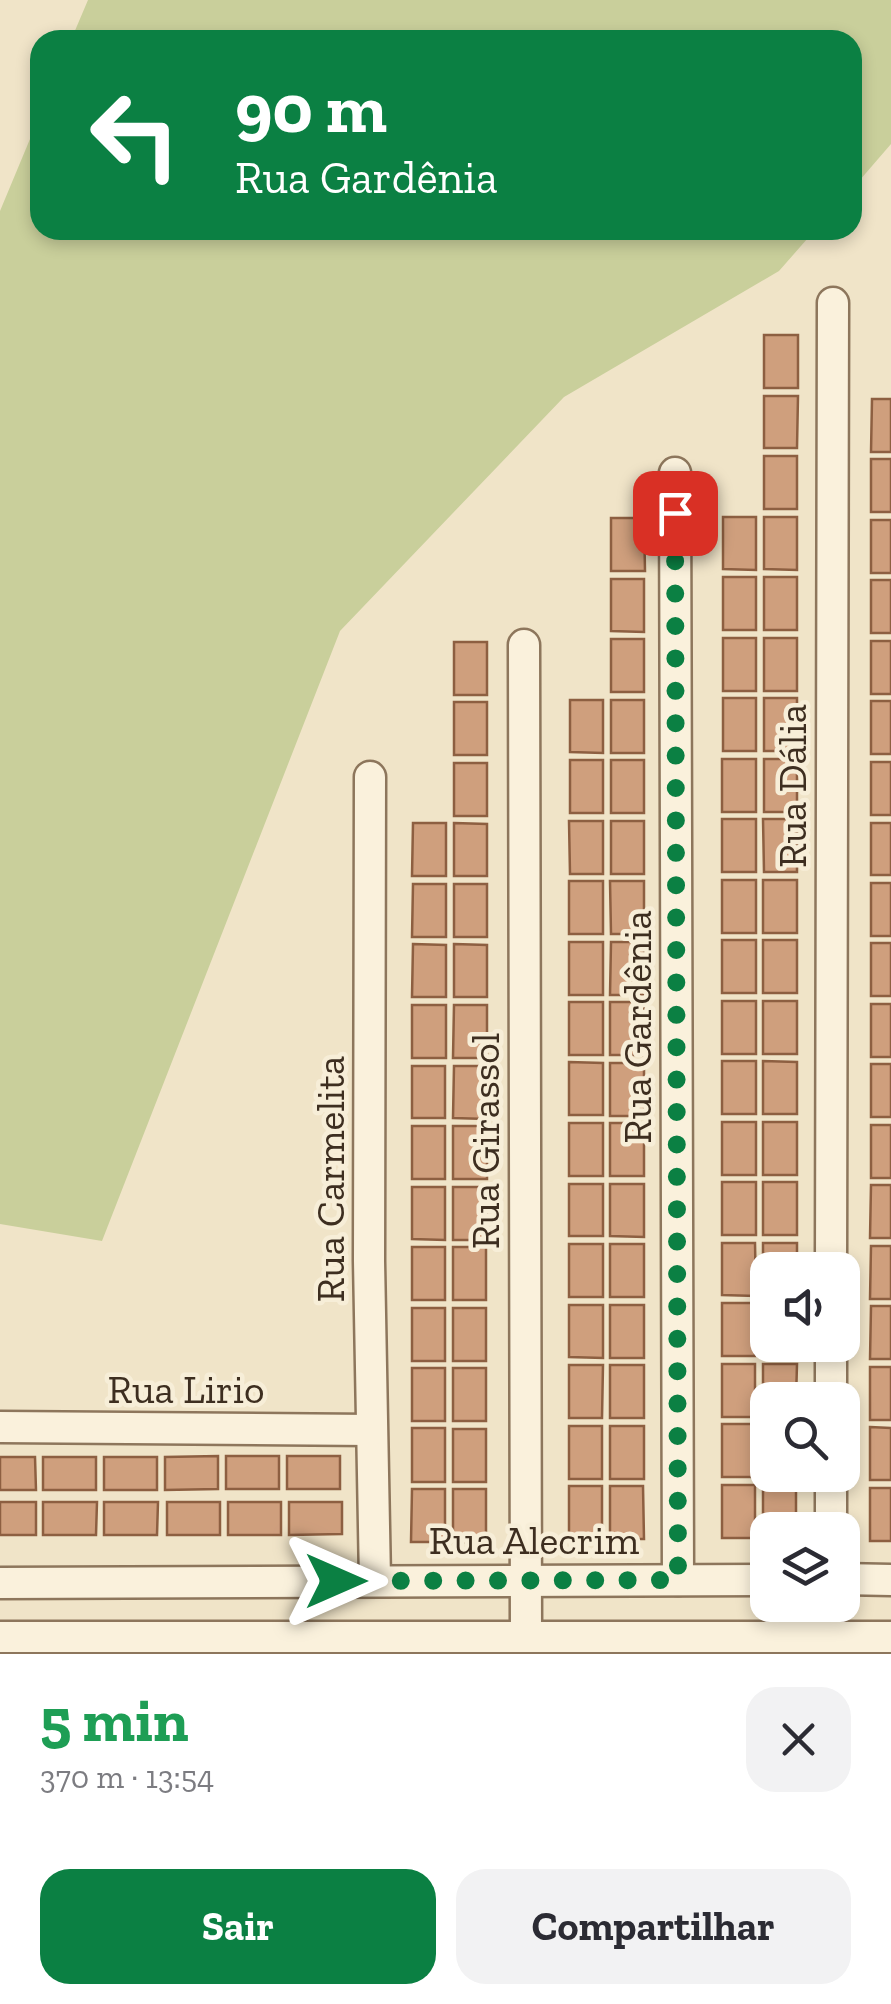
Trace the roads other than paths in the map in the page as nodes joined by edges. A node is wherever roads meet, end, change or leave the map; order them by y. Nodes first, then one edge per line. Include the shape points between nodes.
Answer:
1 (833, 302) dead end
2 (674, 473) dead end
3 (524, 644) dead end
4 (370, 778) dead end
5 (831, 1252) edge
6 (0, 1427) edge
7 (371, 1430) junction
8 (860, 1579) edge
9 (375, 1580) junction
10 (678, 1580) junction
11 (750, 1580) edge
12 (891, 1580) edge
13 (0, 1582) edge
14 (526, 1582) junction
15 (216, 1583) junction
16 (0, 1637) edge
17 (526, 1637) junction
18 (891, 1637) edge
19 (214, 1639) junction

1 - 5 street, Rua Dália
2 - 10 street, Rua Gardênia
3 - 14 street, Rua Girassol
4 - 7 street, Rua Carmelita
6 - 7 street, Rua Lirio
7 - 9 street, Rua Carmelita
8 - 12 street
9 - 14 street, Rua Alecrim
9 - 15 street, Rua Alecrim
10 - 11 street, Rua Alecrim
10 - 14 street, Rua Alecrim
13 - 15 street, Rua Alecrim
14 - 17 street, Rua Girassol
15 - 19 street
16 - 19 street
17 - 18 street
17 - 19 street

